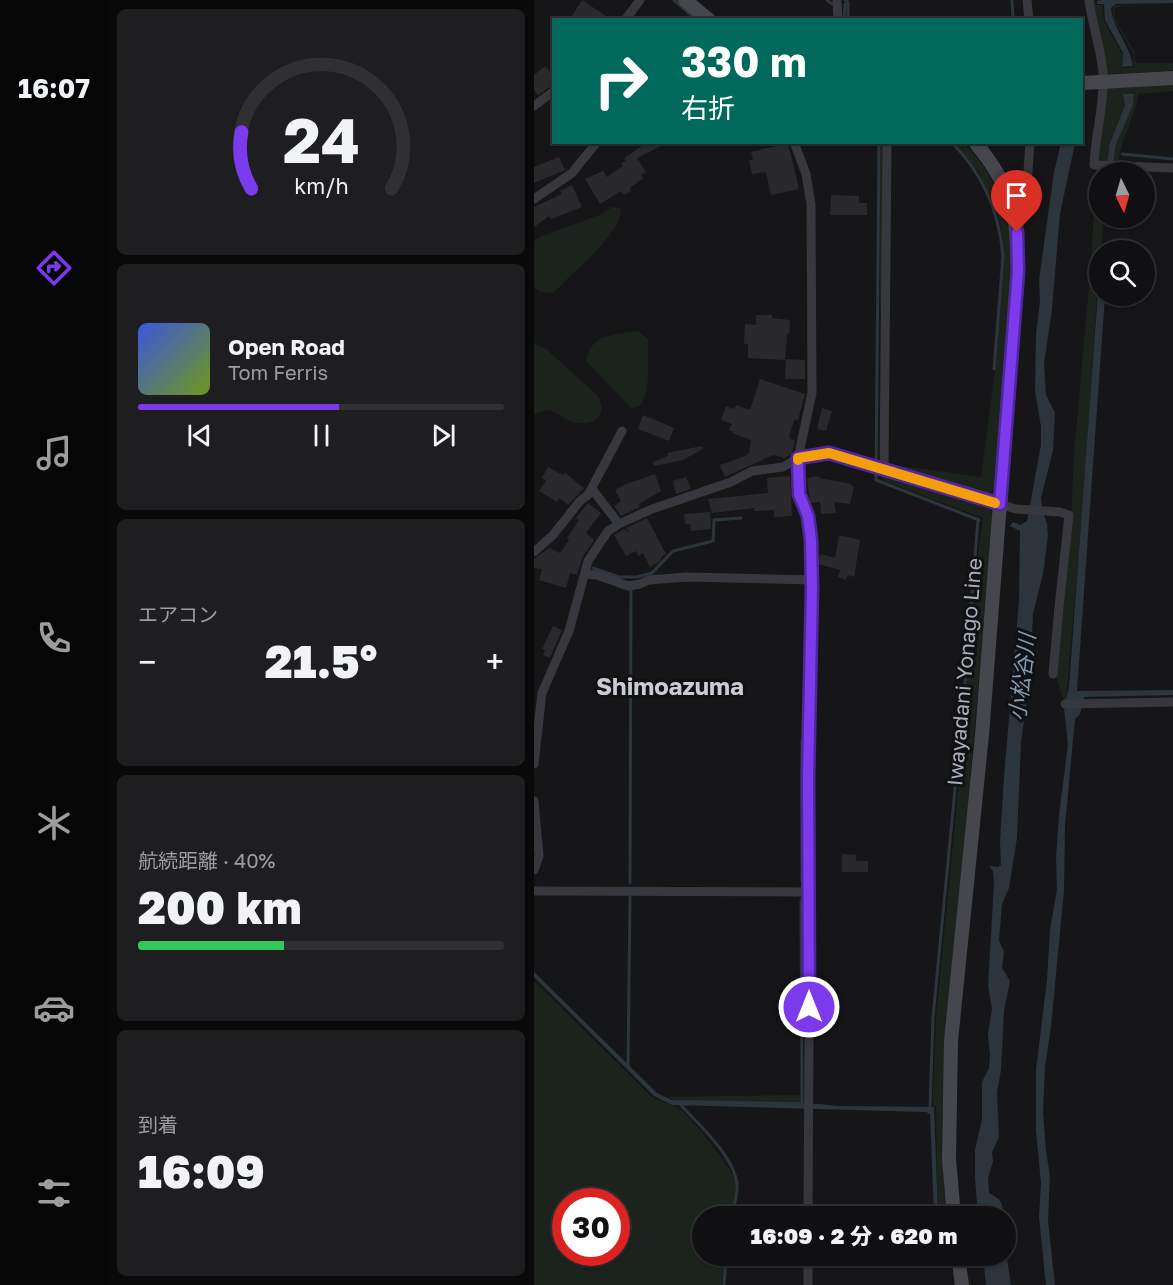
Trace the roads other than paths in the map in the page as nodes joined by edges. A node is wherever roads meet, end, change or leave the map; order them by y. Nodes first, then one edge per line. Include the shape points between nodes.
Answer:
1 (640, 0) edge
2 (686, 0) edge
3 (837, 0) edge
4 (1027, 0) edge
5 (1089, 0) edge
6 (626, 18) edge
7 (707, 18) edge
8 (838, 18) edge
9 (1029, 18) edge
10 (1173, 78) edge
11 (1093, 82) edge
12 (552, 92) edge
13 (534, 106) edge
14 (595, 144) edge
15 (795, 144) edge
16 (887, 144) edge
17 (976, 144) edge
18 (1030, 144) edge
19 (1173, 168) edge
20 (534, 199) edge
21 (1017, 232) junction
22 (622, 431) dead end
23 (798, 458) junction
24 (883, 470) junction
25 (592, 489) junction
26 (1000, 504) junction
27 (619, 524) junction
28 (534, 552) edge
29 (586, 574) junction
30 (812, 580) junction
31 (1053, 674) dead end
32 (1173, 702) edge
33 (1065, 704) dead end
34 (534, 764) edge
35 (534, 801) edge
36 (534, 870) edge
37 (534, 891) edge
38 (809, 892) junction
39 (808, 1206) edge
40 (953, 1206) edge
41 (808, 1266) edge
42 (959, 1266) edge
43 (808, 1285) edge
44 (962, 1285) edge

1 - 6 street
2 - 7 main road
3 - 8 street
4 - 9 street
5 - 11 street via 1103,70
10 - 11 main road
11 - 19 street via 1103,107 1094,165
12 - 13 street
14 - 20 street via 572,173
15 - 23 street via 812,204 812,393
16 - 24 street
17 - 21 main road, Iwayadani Yonago Line via 1003,181 1012,201
18 - 21 street via 1026,200
21 - 26 main road, Iwayadani Yonago Line via 1018,271
22 - 25 street
23 - 24 street via 829,453
23 - 27 street via 783,467 752,471
23 - 30 street via 799,494 808,516 811,540
24 - 26 street
25 - 27 street
25 - 28 street
26 - 31 street via 1069,514
26 - 40 main road, Iwayadani Yonago Line via 982,735 951,1041 949,1159
27 - 29 street via 608,531 588,561
29 - 30 street via 628,586 681,577
29 - 34 street via 569,631 542,693
30 - 38 street
32 - 33 street
35 - 36 street via 539,844
37 - 38 street
38 - 39 street
41 - 43 street
42 - 44 main road

